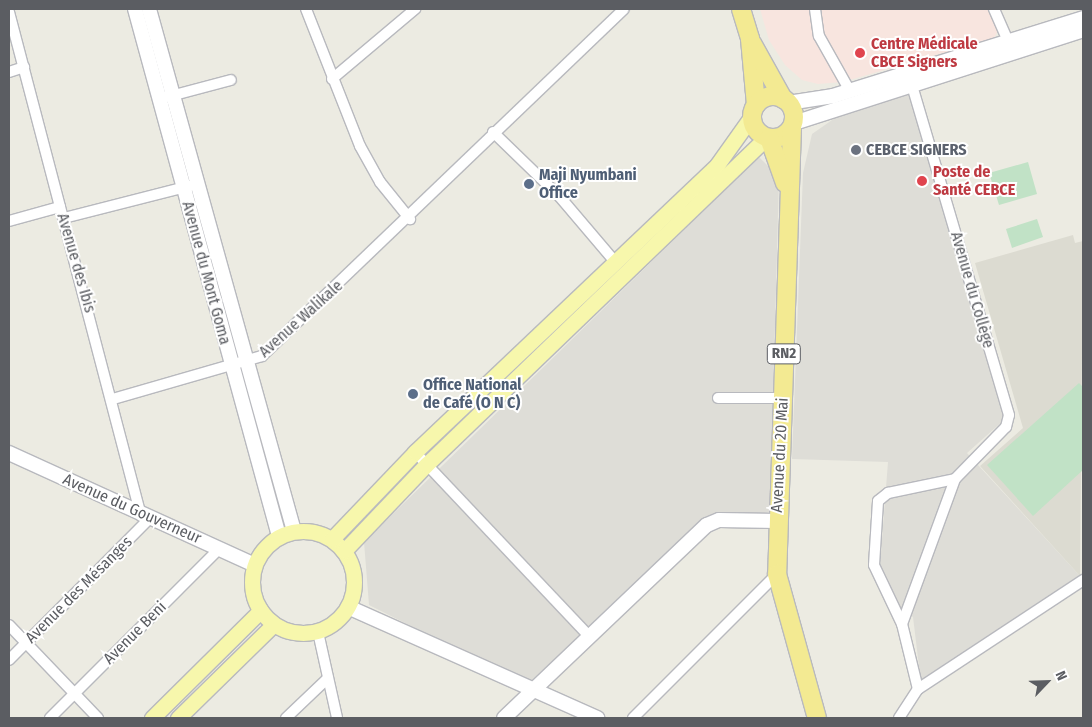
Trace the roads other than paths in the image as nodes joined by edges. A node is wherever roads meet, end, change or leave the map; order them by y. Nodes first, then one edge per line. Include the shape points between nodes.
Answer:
1 (135, 9) edge
2 (149, 9) edge
3 (306, 9) edge
4 (415, 9) edge
5 (620, 9) edge
6 (741, 9) edge
7 (815, 9) edge
8 (994, 9) edge
9 (9, 12) edge
10 (1083, 18) edge
11 (1083, 30) edge
12 (1038, 37) junction
13 (750, 38) junction
14 (151, 41) junction
15 (1009, 45) junction
16 (24, 67) junction
17 (9, 72) edge
18 (332, 79) junction
19 (232, 80) dead end
20 (911, 83) junction
21 (850, 91) junction
22 (166, 98) junction
23 (786, 101) junction
24 (754, 110) junction
25 (793, 125) junction
26 (494, 132) junction
27 (768, 138) junction
28 (190, 186) junction
29 (787, 187) junction
30 (60, 207) junction
31 (64, 218) junction
32 (410, 218) junction
33 (9, 221) edge
34 (616, 262) junction
35 (248, 364) junction
36 (233, 368) junction
37 (718, 398) dead end
38 (783, 398) junction
39 (113, 399) junction
40 (415, 452) junction
41 (9, 453) edge
42 (426, 465) junction
43 (955, 479) junction
44 (145, 518) junction
45 (777, 521) junction
46 (294, 531) junction
47 (279, 536) junction
48 (332, 539) junction
49 (220, 548) junction
50 (344, 551) junction
51 (255, 565) junction
52 (778, 574) junction
53 (1083, 580) edge
54 (348, 607) junction
55 (261, 610) junction
56 (274, 624) junction
57 (902, 624) junction
58 (9, 625) edge
59 (318, 632) junction
60 (589, 636) junction
61 (26, 643) junction
62 (9, 660) edge
63 (328, 678) junction
64 (918, 689) junction
65 (534, 690) junction
66 (74, 695) junction
67 (50, 718) edge
68 (98, 718) edge
69 (152, 718) edge
70 (178, 718) edge
71 (286, 718) edge
72 (338, 718) edge
73 (504, 718) edge
74 (597, 718) edge
75 (633, 718) edge
76 (817, 718) edge
77 (899, 718) edge

1 - 14 street
2 - 14 street
3 - 18 street
4 - 18 street
5 - 26 street, Avenue Walikale
6 - 13 highway, RN2
7 - 21 street via 819,36
8 - 15 street
9 - 16 street, Avenue des Ibis
10 - 12 street
11 - 12 street
12 - 15 street
13 - 23 highway, RN2
13 - 24 highway, RN2
14 - 22 street
15 - 20 street
15 - 21 street
16 - 17 street
16 - 30 street, Avenue des Ibis
18 - 32 street via 369,164
19 - 22 street
20 - 25 street
20 - 43 street, Avenue du Collège via 1009,416 1006,427
21 - 23 street
22 - 28 street
23 - 24 highway via 772,96
23 - 25 highway, RN2
24 - 27 highway, RN2 via 756,129
24 - 34 main road via 717,165
25 - 27 highway via 780,138
25 - 29 highway, RN2
26 - 32 street, Avenue Walikale
26 - 34 street via 560,197
27 - 29 highway, RN2
27 - 42 main road
28 - 31 street
28 - 35 street
28 - 36 street, Avenue du Mont Goma
29 - 38 highway, Avenue du 20 Mai / RN2
30 - 31 street, Avenue des Ibis
30 - 33 street
31 - 39 street, Avenue des Ibis
32 - 35 street, Avenue Walikale via 262,356
34 - 40 main road
35 - 36 street, Avenue Walikale
35 - 46 street
36 - 39 street, Avenue Walikale
36 - 47 street, Avenue du Mont Goma
37 - 38 street
38 - 45 highway, Avenue du 20 Mai / RN2
39 - 44 street, Avenue des Ibis
40 - 42 street
40 - 48 main road
41 - 44 street, Avenue du Gouverneur
42 - 50 main road
42 - 60 street
43 - 57 street
43 - 57 street via 888,493 878,501 874,565
44 - 49 street, Avenue du Gouverneur
44 - 61 street, Avenue des Mésanges
45 - 52 highway, Avenue du 20 Mai / RN2
45 - 60 street via 712,522
46 - 47 main road
46 - 48 main road
47 - 51 main road
48 - 50 main road
49 - 51 street, Avenue du Gouverneur
49 - 66 street, Avenue Beni
50 - 54 main road via 354,579
51 - 55 main road via 252,580
52 - 75 street
52 - 76 highway, Avenue du 20 Mai / RN2
53 - 64 street
54 - 59 main road
54 - 65 street
55 - 56 main road
55 - 69 main road
56 - 59 main road via 302,634
56 - 70 main road
57 - 64 street
58 - 61 street
59 - 63 street
60 - 65 street
61 - 62 street, Avenue des Mésanges
61 - 66 street
63 - 71 street
63 - 72 street
64 - 77 street
65 - 73 street
65 - 74 street
66 - 67 street, Avenue Beni
66 - 68 street

